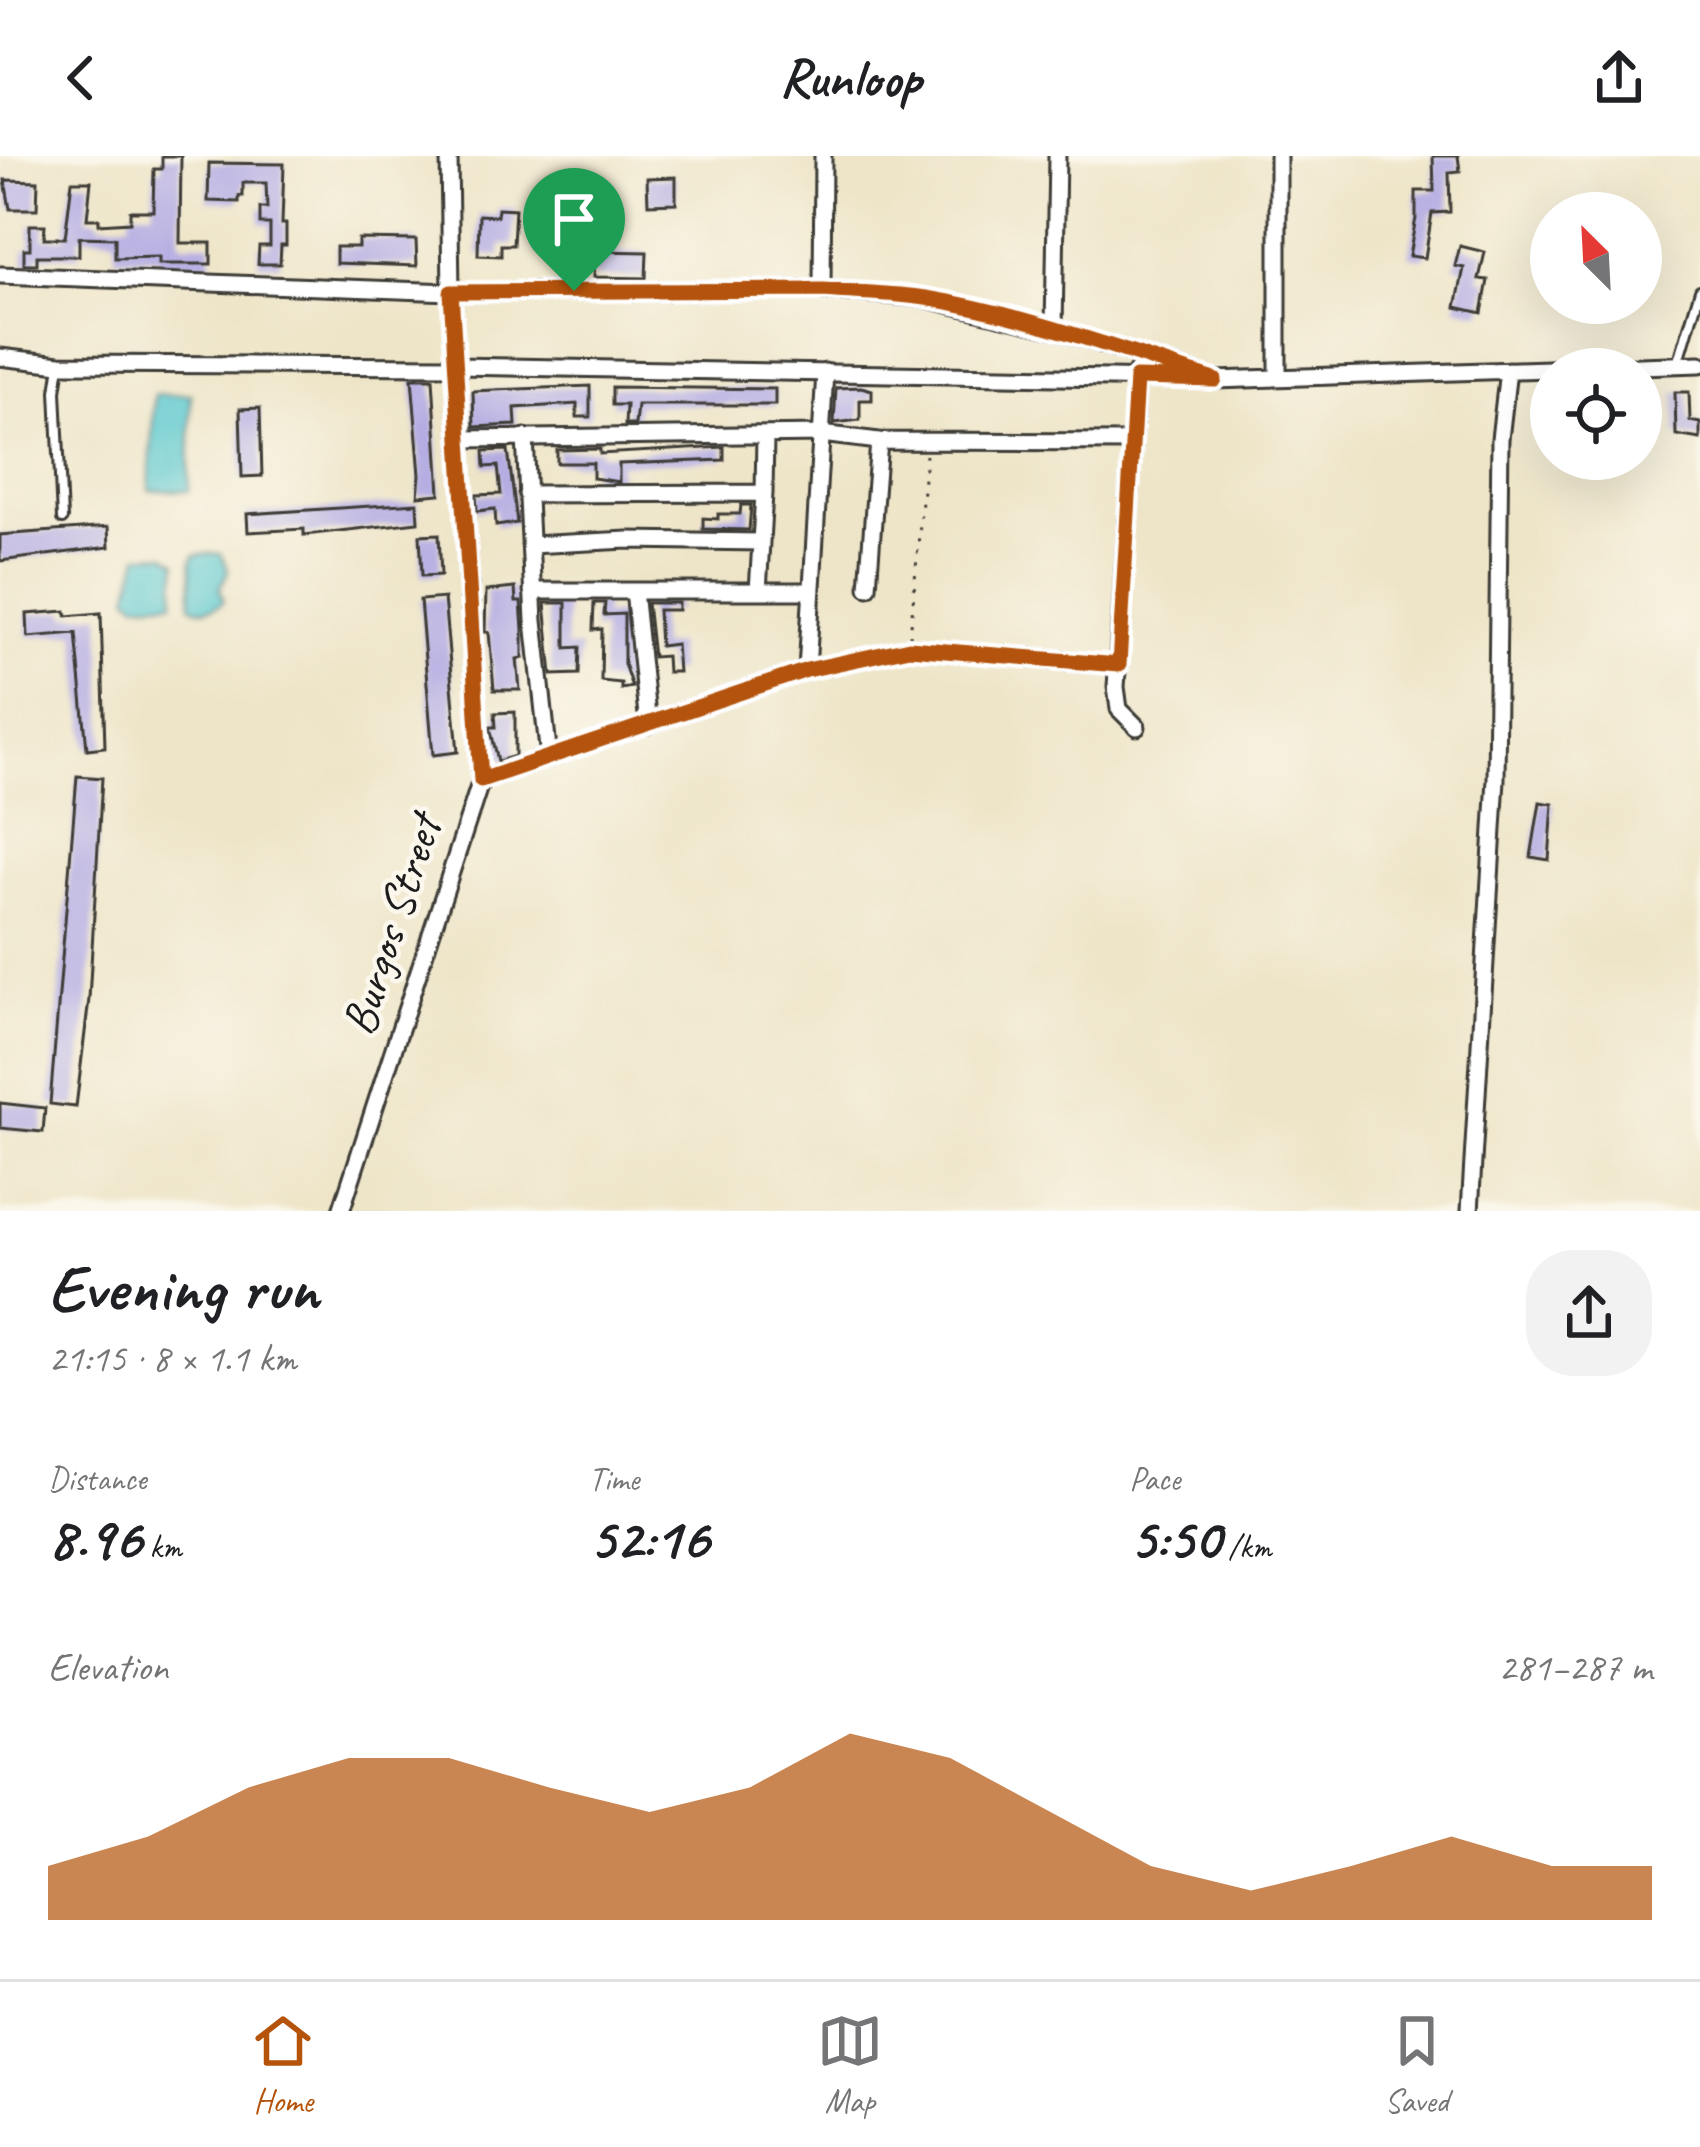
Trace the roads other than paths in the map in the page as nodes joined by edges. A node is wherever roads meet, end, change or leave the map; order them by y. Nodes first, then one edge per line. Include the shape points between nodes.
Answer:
1 (449, 156) edge
2 (823, 156) edge
3 (1057, 156) edge
4 (1278, 156) edge
5 (0, 275) edge
6 (823, 290) junction
7 (1700, 290) edge
8 (451, 292) junction
9 (1054, 329) junction
10 (1139, 356) junction
11 (0, 358) edge
12 (60, 364) junction
13 (1700, 364) edge
14 (1678, 365) junction
15 (456, 366) junction
16 (1508, 370) junction
17 (824, 372) junction
18 (1278, 375) junction
19 (1136, 378) junction
20 (1215, 380) junction
21 (821, 434) junction
22 (765, 435) junction
23 (525, 437) junction
24 (460, 439) junction
25 (879, 441) junction
26 (1132, 442) junction
27 (764, 493) junction
28 (527, 494) junction
29 (62, 519) dead end
30 (760, 542) junction
31 (530, 545) junction
32 (868, 587) dead end
33 (634, 591) junction
34 (758, 591) junction
35 (812, 591) junction
36 (532, 592) junction
37 (1119, 665) junction
38 (807, 670) junction
39 (648, 725) junction
40 (1136, 727) dead end
41 (549, 758) junction
42 (481, 780) junction
43 (340, 1211) edge
44 (1470, 1211) edge

1 - 8 street, Burgos Street
2 - 6 street
3 - 9 street
4 - 18 street
5 - 8 street
6 - 8 street
6 - 9 street via 923,298
7 - 14 lane
8 - 15 street, Burgos Street
9 - 10 street
10 - 19 street
10 - 20 street
11 - 12 street
12 - 15 street
12 - 29 lane
13 - 14 street
14 - 16 street
15 - 17 street
15 - 24 street, Burgos Street
16 - 18 street
16 - 44 street via 1496,779
17 - 19 street
17 - 21 street
18 - 20 street
19 - 20 street
19 - 26 street
21 - 22 street
21 - 25 street
21 - 35 street
22 - 23 street
22 - 27 street
23 - 24 street
23 - 28 street
24 - 42 street, Burgos Street
25 - 26 street
25 - 32 street
26 - 37 street
27 - 28 street
27 - 30 street
28 - 31 street
30 - 31 street
30 - 34 street
31 - 36 street
33 - 34 street
33 - 36 street
33 - 39 street
34 - 35 street
35 - 38 street
36 - 41 street
37 - 38 street via 909,648
37 - 40 street via 1116,700
38 - 39 street
39 - 41 street
41 - 42 street
42 - 43 street, Burgos Street

